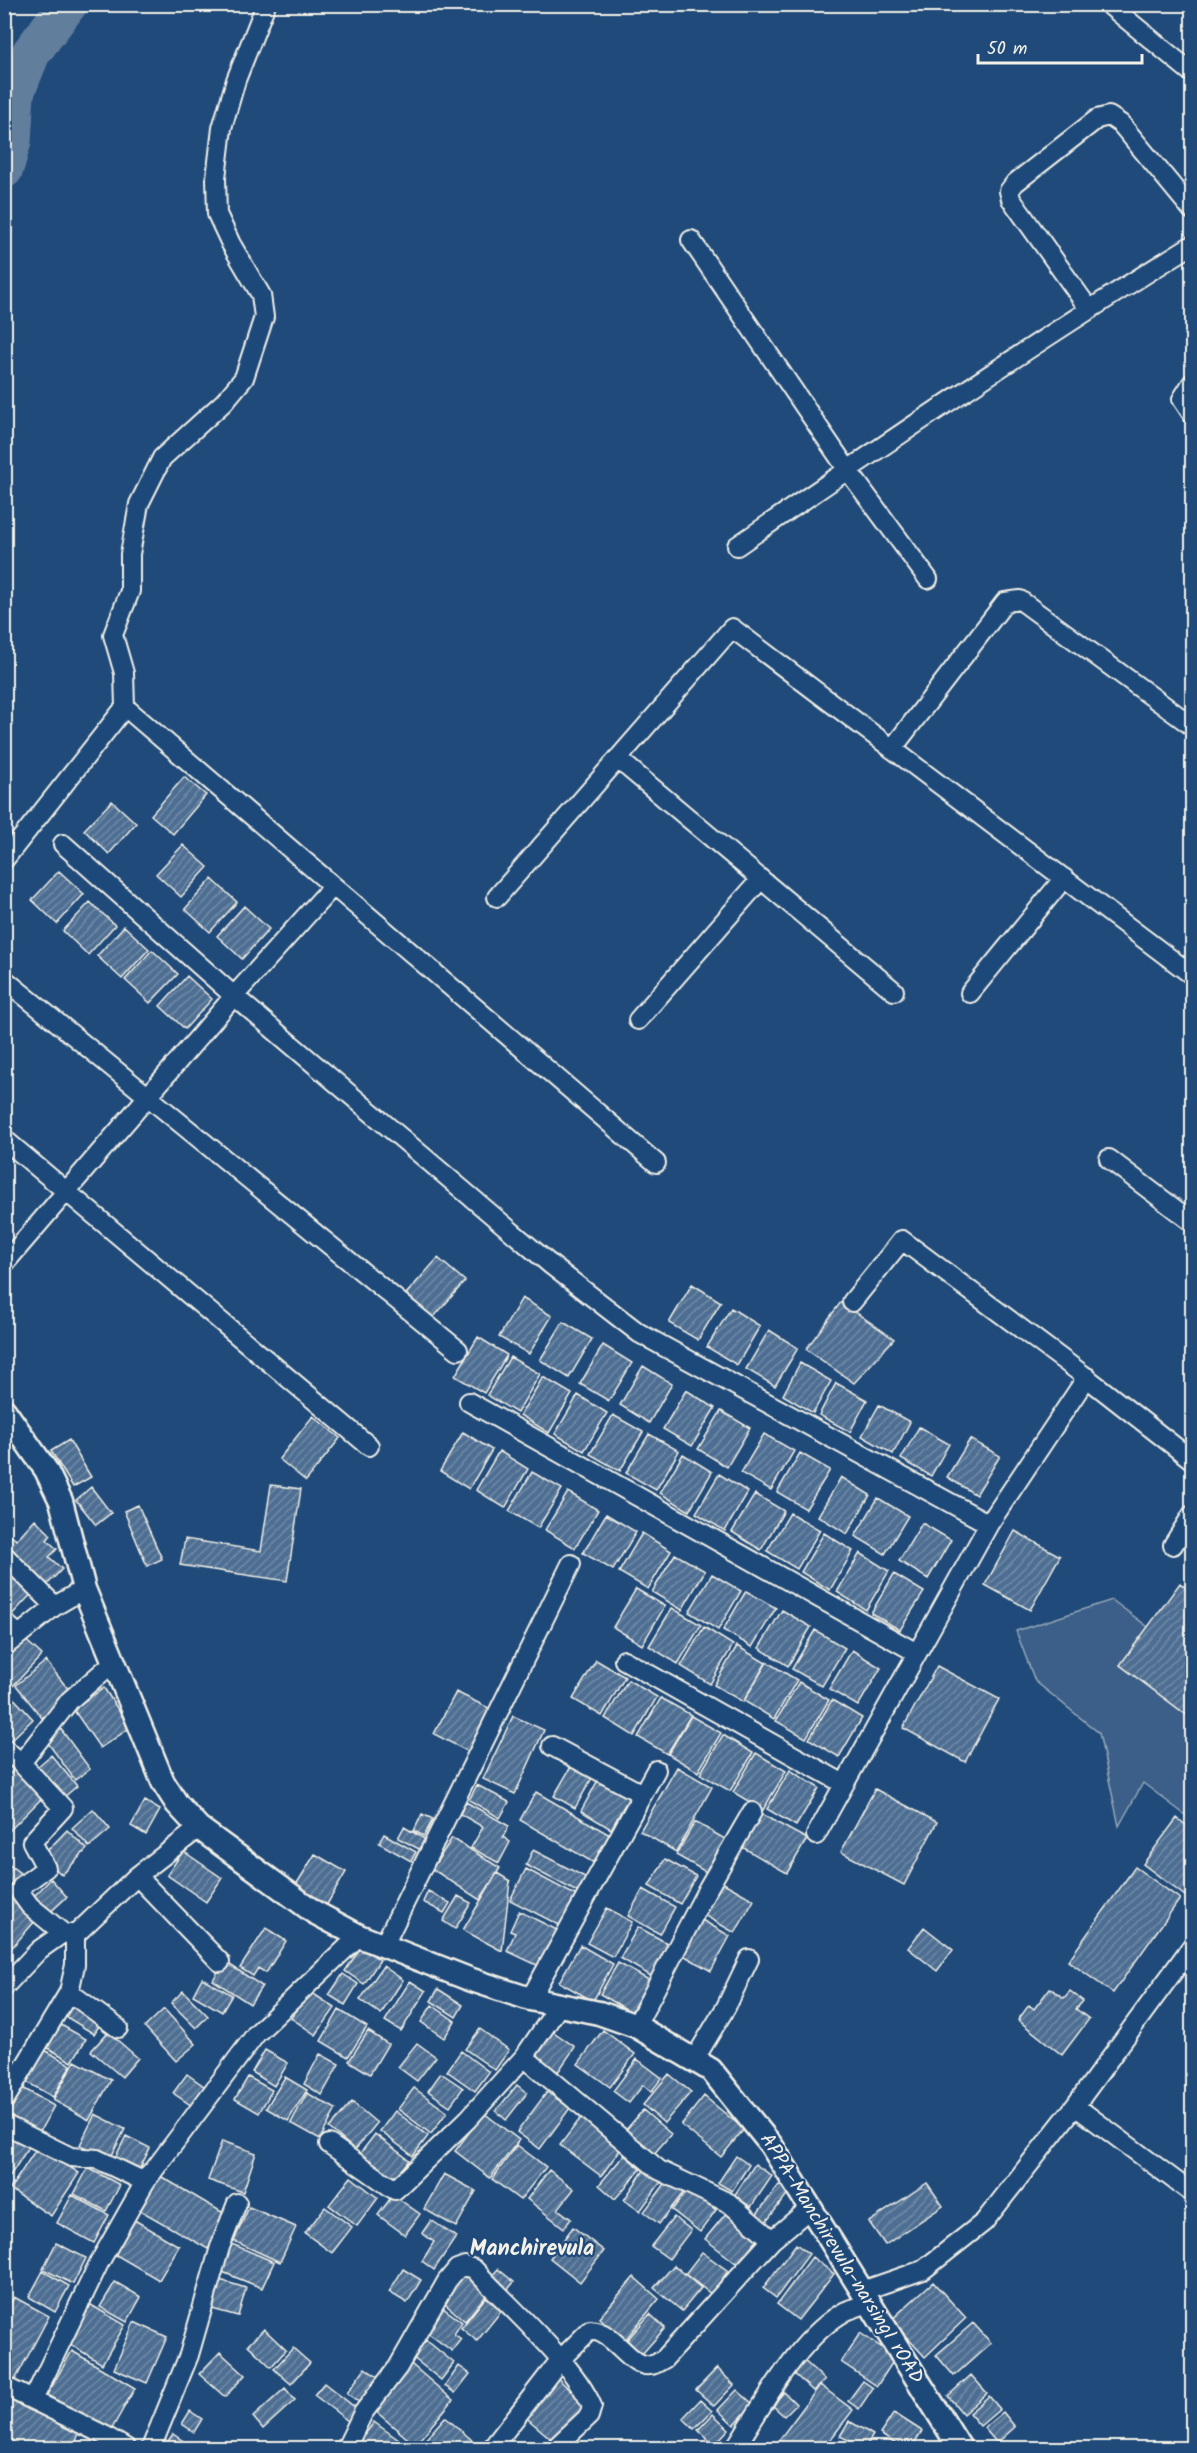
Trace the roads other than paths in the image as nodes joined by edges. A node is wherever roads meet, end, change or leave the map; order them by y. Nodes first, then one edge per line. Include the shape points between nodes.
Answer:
1 (266, 4) edge
2 (1108, 4) edge
3 (1192, 73) edge
4 (1192, 210) edge
5 (691, 240) dead end
6 (1192, 245) edge
7 (1089, 309) junction
8 (1192, 383) edge
9 (1192, 414) edge
10 (847, 469) junction
11 (737, 546) dead end
12 (928, 579) dead end
13 (125, 707) junction
14 (1192, 726) edge
15 (892, 749) junction
16 (618, 759) junction
17 (63, 844) dead end
18 (4, 860) edge
19 (1065, 878) junction
20 (761, 879) junction
21 (333, 886) junction
22 (497, 897) dead end
23 (1189, 965) edge
24 (6, 983) edge
25 (894, 991) dead end
26 (970, 993) dead end
27 (234, 996) junction
28 (639, 1020) dead end
29 (147, 1096) junction
30 (4, 1139) edge
31 (1109, 1159) dead end
32 (656, 1163) dead end
33 (65, 1191) junction
34 (1192, 1222) edge
35 (4, 1264) edge
36 (852, 1302) dead end
37 (458, 1350) dead end
38 (1087, 1377) junction
39 (469, 1402) dead end
40 (4, 1410) edge
41 (369, 1446) dead end
42 (1192, 1460) edge
43 (1192, 1515) edge
44 (989, 1524) junction
45 (1173, 1545) dead end
46 (4, 1555) edge
47 (571, 1564) dead end
48 (84, 1589) junction
49 (55, 1606) junction
50 (11, 1628) edge
51 (4, 1647) edge
52 (917, 1653) junction
53 (624, 1660) dead end
54 (115, 1662) junction
55 (552, 1746) dead end
56 (4, 1748) edge
57 (21, 1763) junction
58 (656, 1770) dead end
59 (844, 1784) junction
60 (642, 1794) junction
61 (752, 1812) dead end
62 (199, 1828) junction
63 (816, 1835) dead end
64 (137, 1876) junction
65 (69, 1934) junction
66 (358, 1936) junction
67 (384, 1945) junction
68 (1192, 1946) edge
69 (749, 1959) dead end
70 (220, 1962) dead end
71 (4, 1987) edge
72 (69, 1992) junction
73 (530, 1999) junction
74 (560, 2006) junction
75 (636, 2026) junction
76 (118, 2028) dead end
77 (524, 2056) junction
78 (694, 2060) junction
79 (4, 2101) edge
80 (1075, 2106) junction
81 (4, 2124) edge
82 (173, 2130) dead end
83 (329, 2144) dead end
84 (145, 2182) junction
85 (1192, 2193) edge
86 (237, 2203) dead end
87 (809, 2209) junction
88 (772, 2240) junction
89 (865, 2297) junction
90 (560, 2360) junction
91 (4, 2386) edge
92 (33, 2400) junction
93 (126, 2448) edge
94 (151, 2448) edge
95 (346, 2448) edge
96 (492, 2448) edge
97 (555, 2448) edge
98 (735, 2448) edge
99 (960, 2448) edge

1 - 13 street via 222,128 216,178 217,214 261,295 264,317 244,378 224,402 162,458 139,504 130,554 130,591 113,635 124,674
2 - 3 street
4 - 7 street via 1121,124 1109,116 1097,119 1015,183 1009,191 1011,199
5 - 10 street
6 - 7 street
7 - 10 street
8 - 9 street via 1182,399
10 - 11 street
10 - 12 street
13 - 18 street
13 - 21 street
14 - 15 street via 1020,600 1005,602
15 - 16 street via 732,628
15 - 19 street
16 - 20 street
16 - 22 street
17 - 27 street
19 - 23 street
19 - 26 street
20 - 25 street
20 - 28 street
21 - 27 street
21 - 32 street
24 - 29 street
27 - 29 street
27 - 44 street via 551,1265 639,1333
29 - 33 street
29 - 37 street
30 - 33 street
31 - 34 street
33 - 35 street
33 - 41 street
36 - 38 street via 902,1240
38 - 42 street
38 - 44 street
39 - 52 street
40 - 48 street, APPA-Manchirevula-narsingI rOAD via 46,1470 61,1501
43 - 45 street
44 - 52 street
46 - 49 street
47 - 67 street
48 - 49 street
48 - 54 street, APPA-Manchirevula-narsingI rOAD
49 - 50 street
50 - 51 street
52 - 59 street
53 - 59 street
54 - 57 street via 70,1700
54 - 62 street, APPA-Manchirevula-narsingI rOAD via 163,1782
55 - 60 street
56 - 57 street
57 - 65 street via 63,1808 32,1842 46,1868 20,1891 30,1906
58 - 60 street
59 - 63 street
60 - 73 street
61 - 75 street
62 - 64 street
62 - 66 street, APPA-Manchirevula-narsingI rOAD via 314,1912
64 - 65 street
64 - 70 street
65 - 71 street via 39,1950
65 - 72 street via 75,1965
66 - 67 street, APPA-Manchirevula-narsingI rOAD
66 - 84 street via 256,2034
67 - 73 street, APPA-Manchirevula-narsingI rOAD
68 - 80 street
69 - 78 street
72 - 76 street
72 - 79 street
73 - 74 street, APPA-Manchirevula-narsingI rOAD
74 - 75 street, APPA-Manchirevula-narsingI rOAD via 600,2013
74 - 77 street
75 - 78 street, APPA-Manchirevula-narsingI rOAD
77 - 83 street via 468,2119 396,2190
77 - 88 street via 659,2170 729,2203
78 - 87 street, APPA-Manchirevula-narsingI rOAD via 711,2070 771,2145
80 - 85 street
80 - 89 street via 984,2222 923,2270
81 - 84 street via 71,2157 97,2159
82 - 84 street
84 - 92 street via 99,2263
86 - 94 street via 189,2355
87 - 88 street
87 - 89 street, APPA-Manchirevula-narsingI rOAD
88 - 90 street via 664,2359 650,2366 639,2364 610,2337 590,2330
89 - 98 street via 801,2350
89 - 99 street, APPA-Manchirevula-narsingI rOAD
90 - 95 street via 474,2269 457,2269 398,2367 363,2413
90 - 96 street
90 - 97 street via 592,2406 589,2416
91 - 92 street
92 - 93 street

